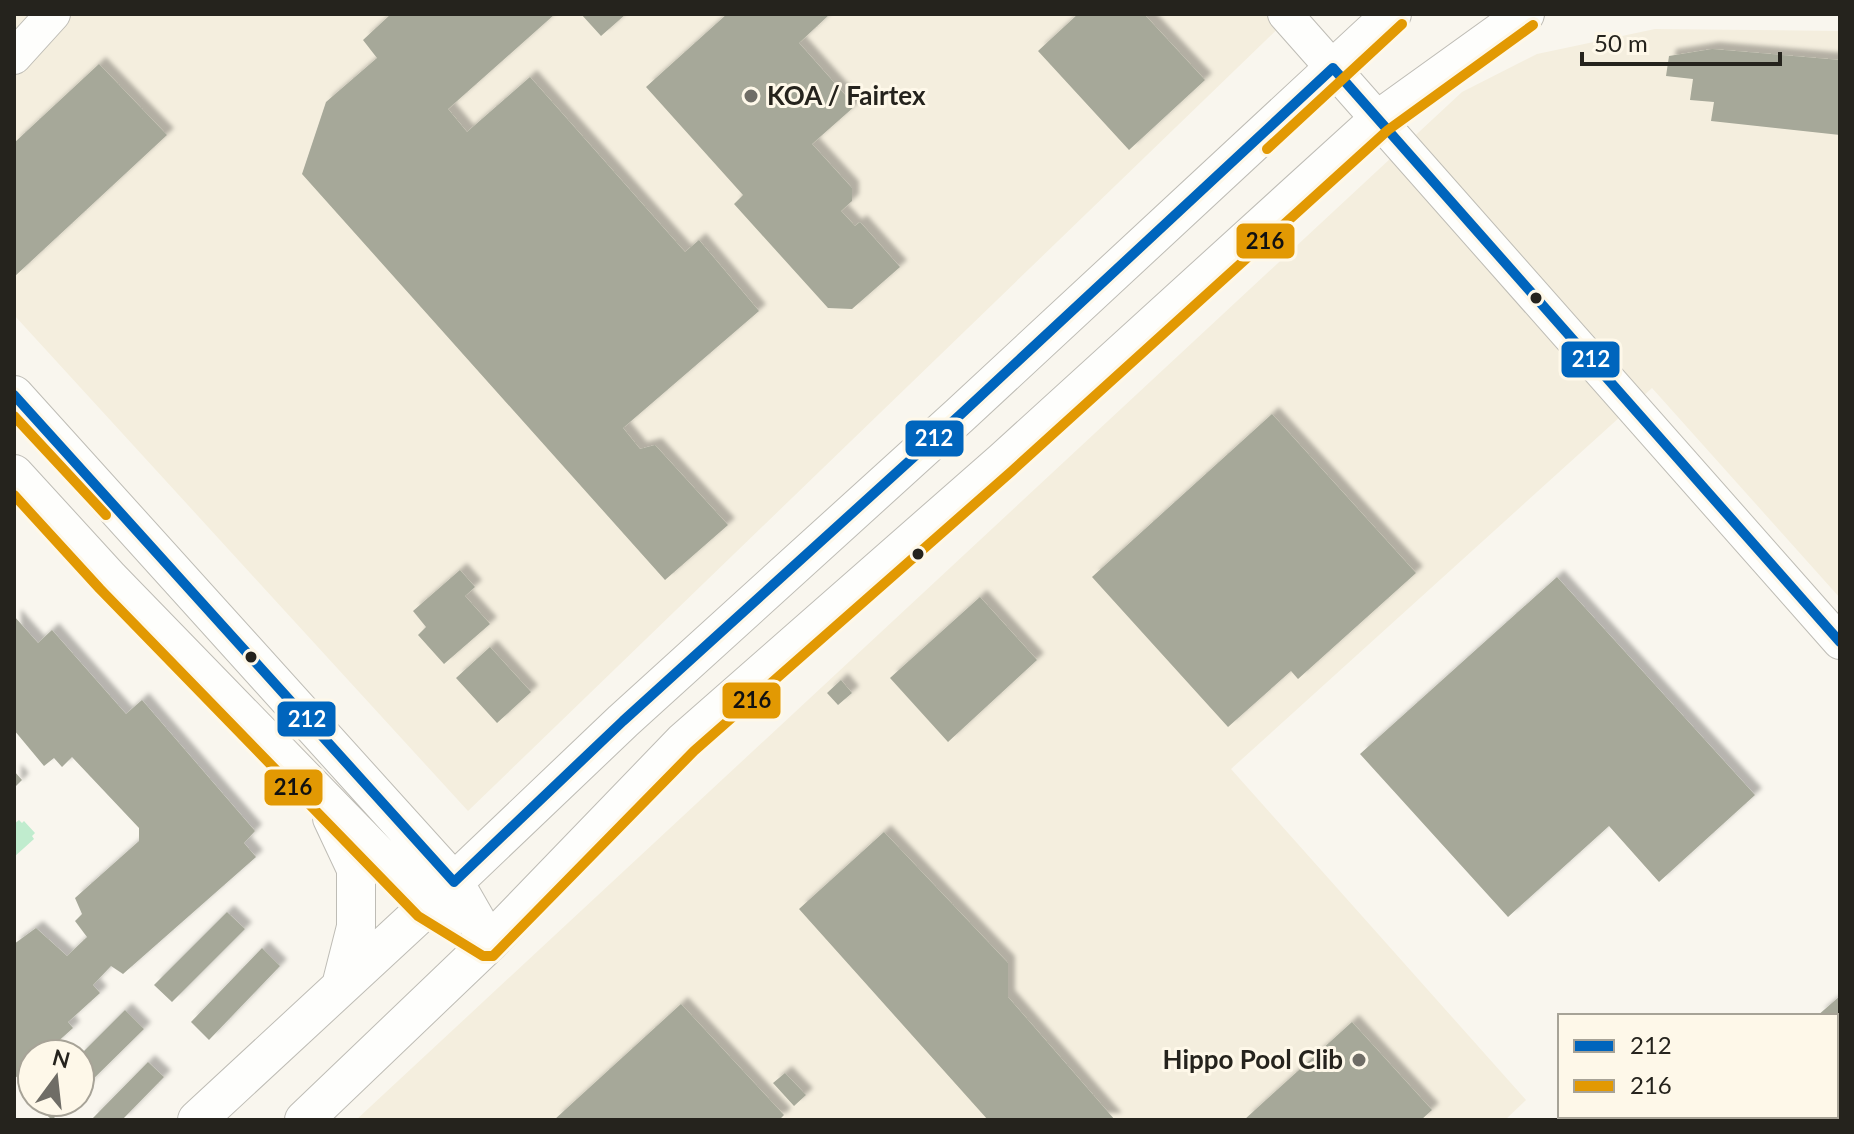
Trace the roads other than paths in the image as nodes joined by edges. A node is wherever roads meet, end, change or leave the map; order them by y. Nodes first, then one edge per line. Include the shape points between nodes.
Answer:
1 (53, 14) edge
2 (1285, 14) edge
3 (1392, 14) edge
4 (1525, 14) edge
5 (14, 57) edge
6 (1333, 68) junction
7 (1379, 119) junction
8 (14, 395) edge
9 (14, 474) edge
10 (1840, 642) edge
11 (318, 791) junction
12 (441, 894) junction
13 (489, 943) junction
14 (341, 986) junction
15 (197, 1120) edge
16 (304, 1120) edge

1 - 5 street
2 - 6 street
3 - 6 main road
4 - 7 main road
6 - 7 street
6 - 12 main road
7 - 10 street
7 - 13 main road via 1003,461 684,741
8 - 12 main road
9 - 11 main road
11 - 12 main road
11 - 14 main road via 356,869 356,927
12 - 13 main road
12 - 14 main road
13 - 16 main road
14 - 15 main road

